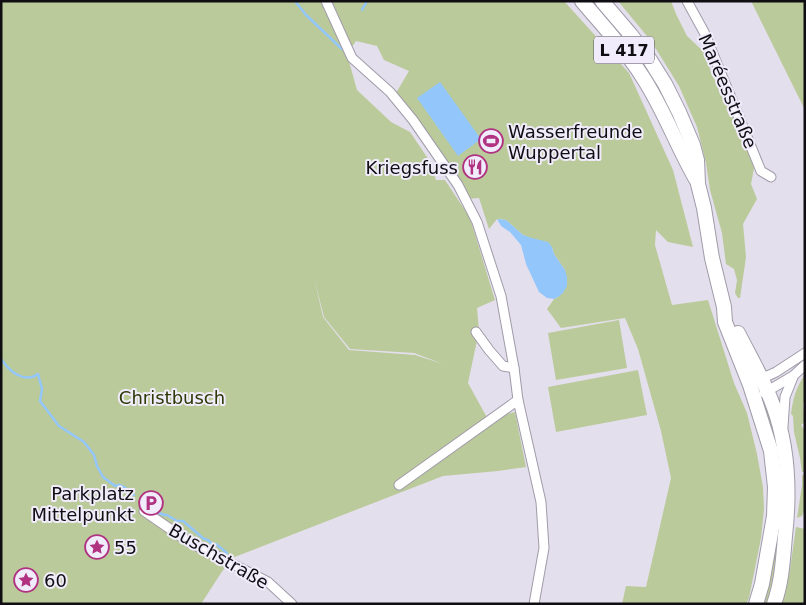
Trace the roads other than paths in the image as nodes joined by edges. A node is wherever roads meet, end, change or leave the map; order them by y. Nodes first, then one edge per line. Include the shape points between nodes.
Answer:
1 (326, 1) edge
2 (582, 1) edge
3 (602, 1) edge
4 (687, 1) edge
5 (771, 177) dead end
6 (698, 184) junction
7 (476, 332) dead end
8 (805, 353) edge
9 (805, 365) edge
10 (514, 368) junction
11 (793, 376) junction
12 (758, 388) junction
13 (518, 400) junction
14 (782, 435) junction
15 (399, 485) dead end
16 (144, 511) dead end
17 (292, 604) edge
18 (534, 604) edge
19 (756, 604) edge
20 (774, 604) edge

1 - 10 street via 352,58 390,92 458,185 470,208 501,296
2 - 6 main road, L 417 via 642,76
3 - 6 main road, L 417 via 650,60 665,84 693,145
4 - 5 street, Maréesstraße via 704,32 761,171
6 - 12 main road, L 417 via 725,322
7 - 10 street via 503,366
8 - 12 street
9 - 11 street
10 - 13 street
11 - 12 street
11 - 14 street via 785,397
12 - 14 main road, L 417 via 774,407
12 - 19 main road, L 417 via 775,487 774,516
13 - 15 street
13 - 18 street via 544,524 544,548
14 - 20 main road, L 417 via 788,480 788,514 782,570
16 - 17 street, Buschstraße via 189,542 268,582

